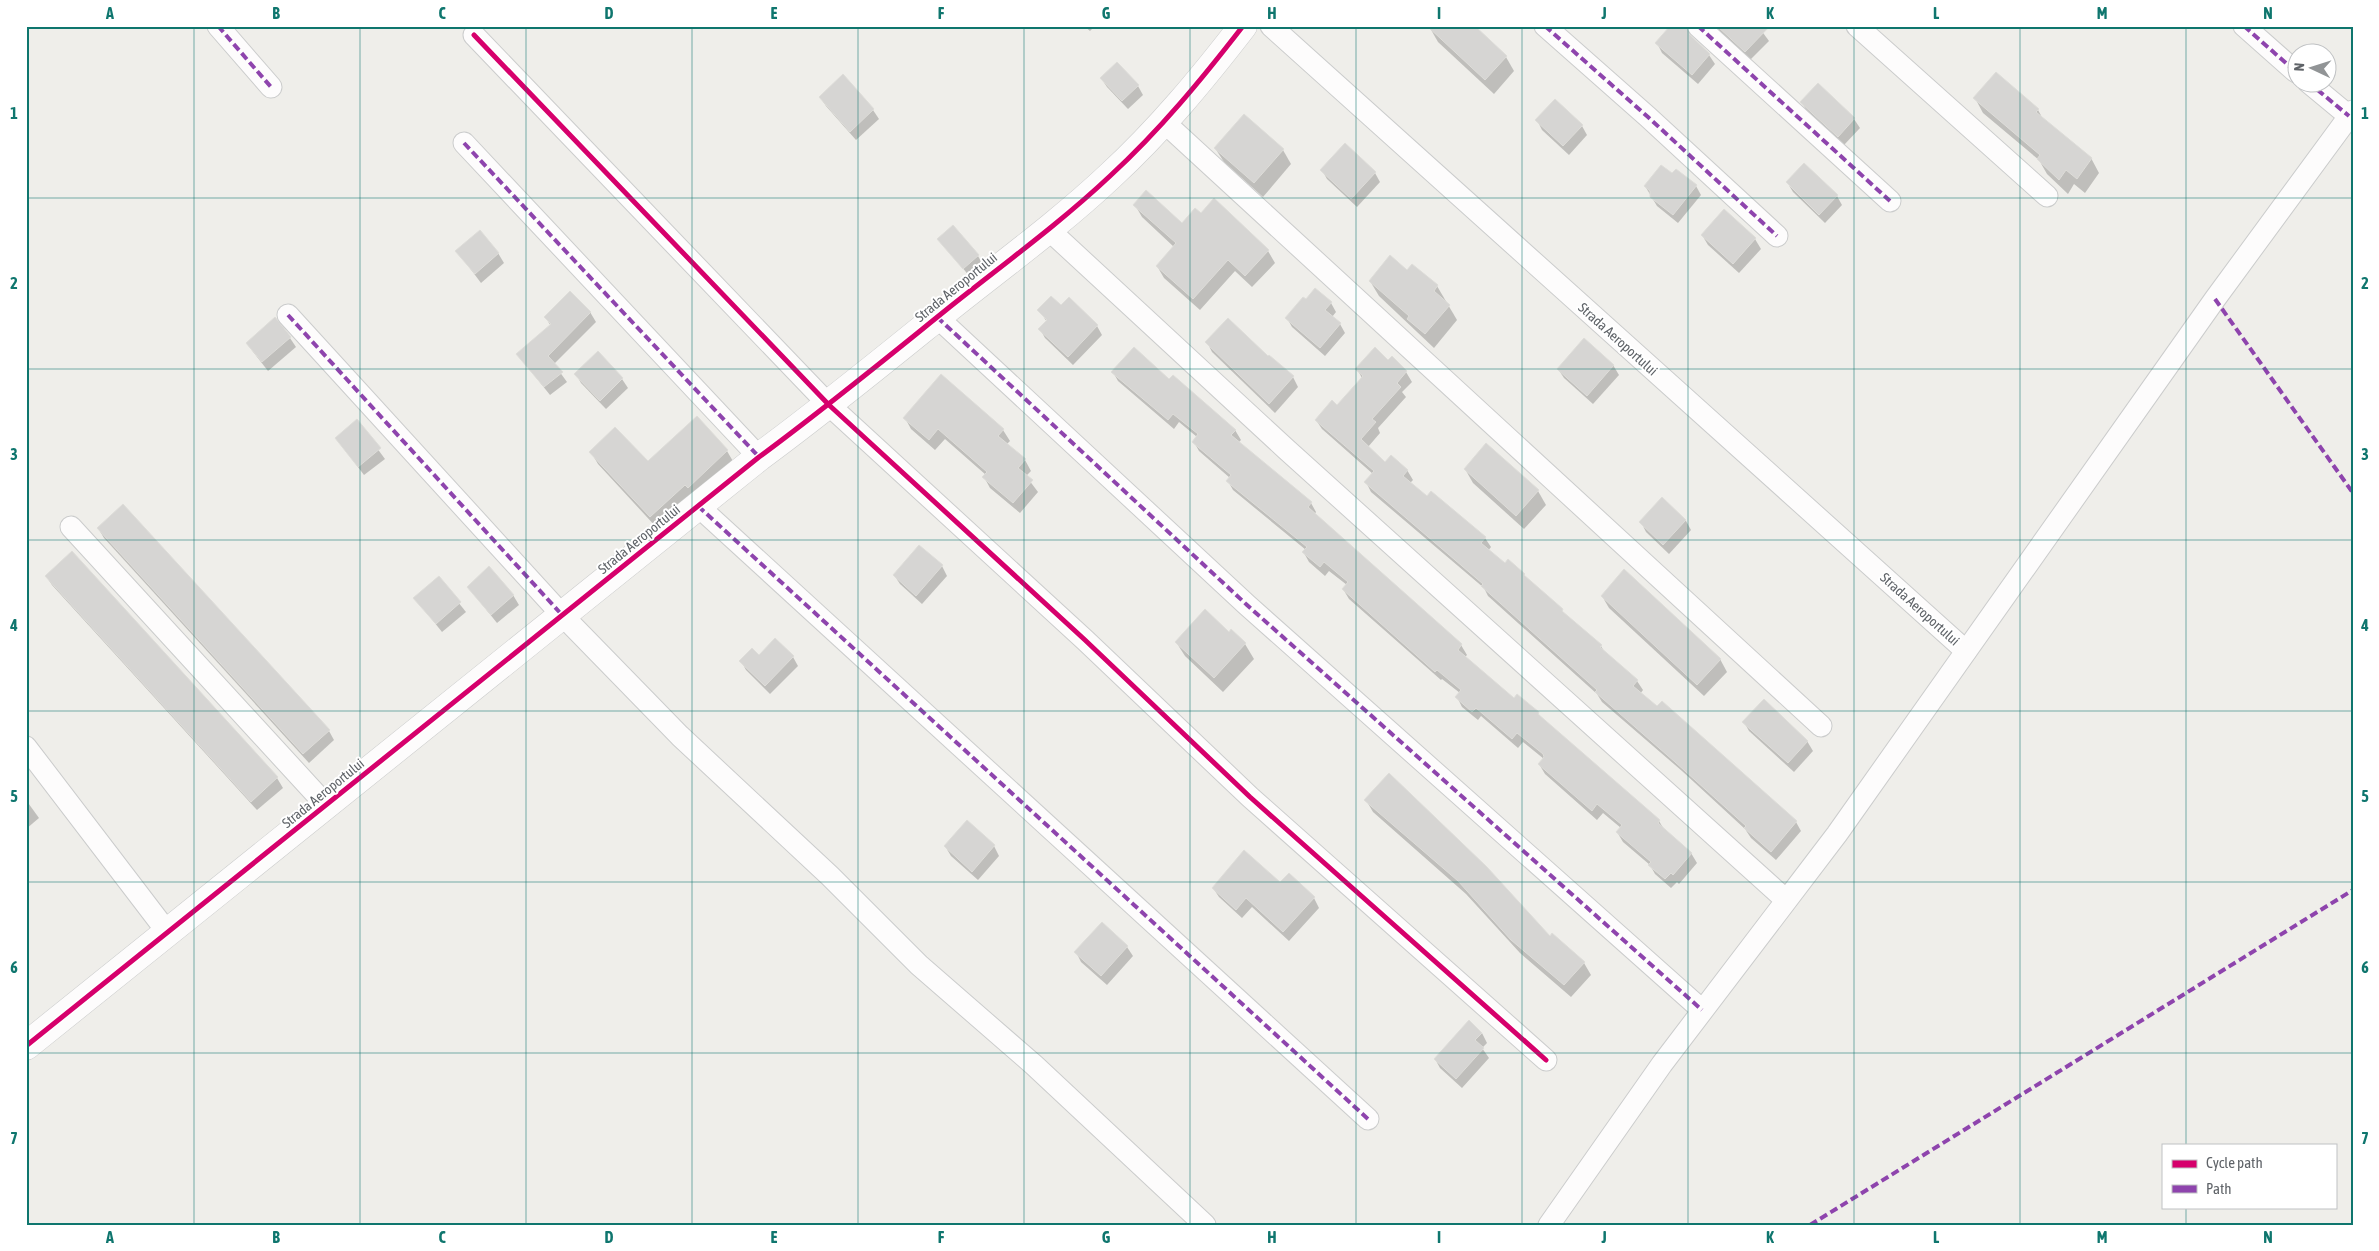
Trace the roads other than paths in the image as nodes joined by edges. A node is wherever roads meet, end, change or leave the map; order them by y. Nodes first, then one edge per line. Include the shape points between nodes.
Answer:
1 (218, 26) edge
2 (1243, 26) edge
3 (1271, 26) edge
4 (1545, 26) edge
5 (1698, 26) edge
6 (1857, 26) edge
7 (2244, 26) edge
8 (474, 35) dead end
9 (2286, 63) edge
10 (271, 87) dead end
11 (2321, 92) edge
12 (2351, 114) edge
13 (1164, 122) junction
14 (464, 143) dead end
15 (2047, 196) dead end
16 (1890, 201) dead end
17 (1048, 229) junction
18 (1777, 236) dead end
19 (288, 316) dead end
20 (937, 317) junction
21 (829, 406) junction
22 (759, 458) junction
23 (698, 506) junction
24 (71, 527) dead end
25 (563, 616) junction
26 (1966, 651) junction
27 (1821, 726) dead end
28 (26, 747) edge
29 (326, 805) junction
30 (1786, 900) junction
31 (168, 933) junction
32 (1702, 1010) junction
33 (26, 1046) edge
34 (1546, 1060) dead end
35 (1368, 1119) dead end
36 (1205, 1225) edge
37 (1549, 1225) edge

1 - 10 street
2 - 13 street, Strada Aeroportului
3 - 26 street, Strada Aeroportului
4 - 18 street
5 - 16 street
6 - 15 street
7 - 9 street
8 - 21 street
11 - 12 street
12 - 26 street via 2215,299
13 - 17 street, Strada Aeroportului via 1110,176
13 - 27 street
14 - 22 street
17 - 20 street, Strada Aeroportului
17 - 30 street via 1286,449
19 - 25 street
20 - 21 street, Strada Aeroportului
20 - 32 street via 1247,605
21 - 22 street, Strada Aeroportului
21 - 34 street via 1085,640 1250,797
22 - 23 street, Strada Aeroportului
23 - 25 street, Strada Aeroportului
23 - 35 street
24 - 29 street
25 - 29 street, Strada Aeroportului
25 - 36 street via 680,736 830,876 919,965 1034,1065
26 - 30 street via 1837,834
28 - 31 street
29 - 31 street, Strada Aeroportului
30 - 32 street
31 - 33 street, Strada Aeroportului
32 - 37 street

